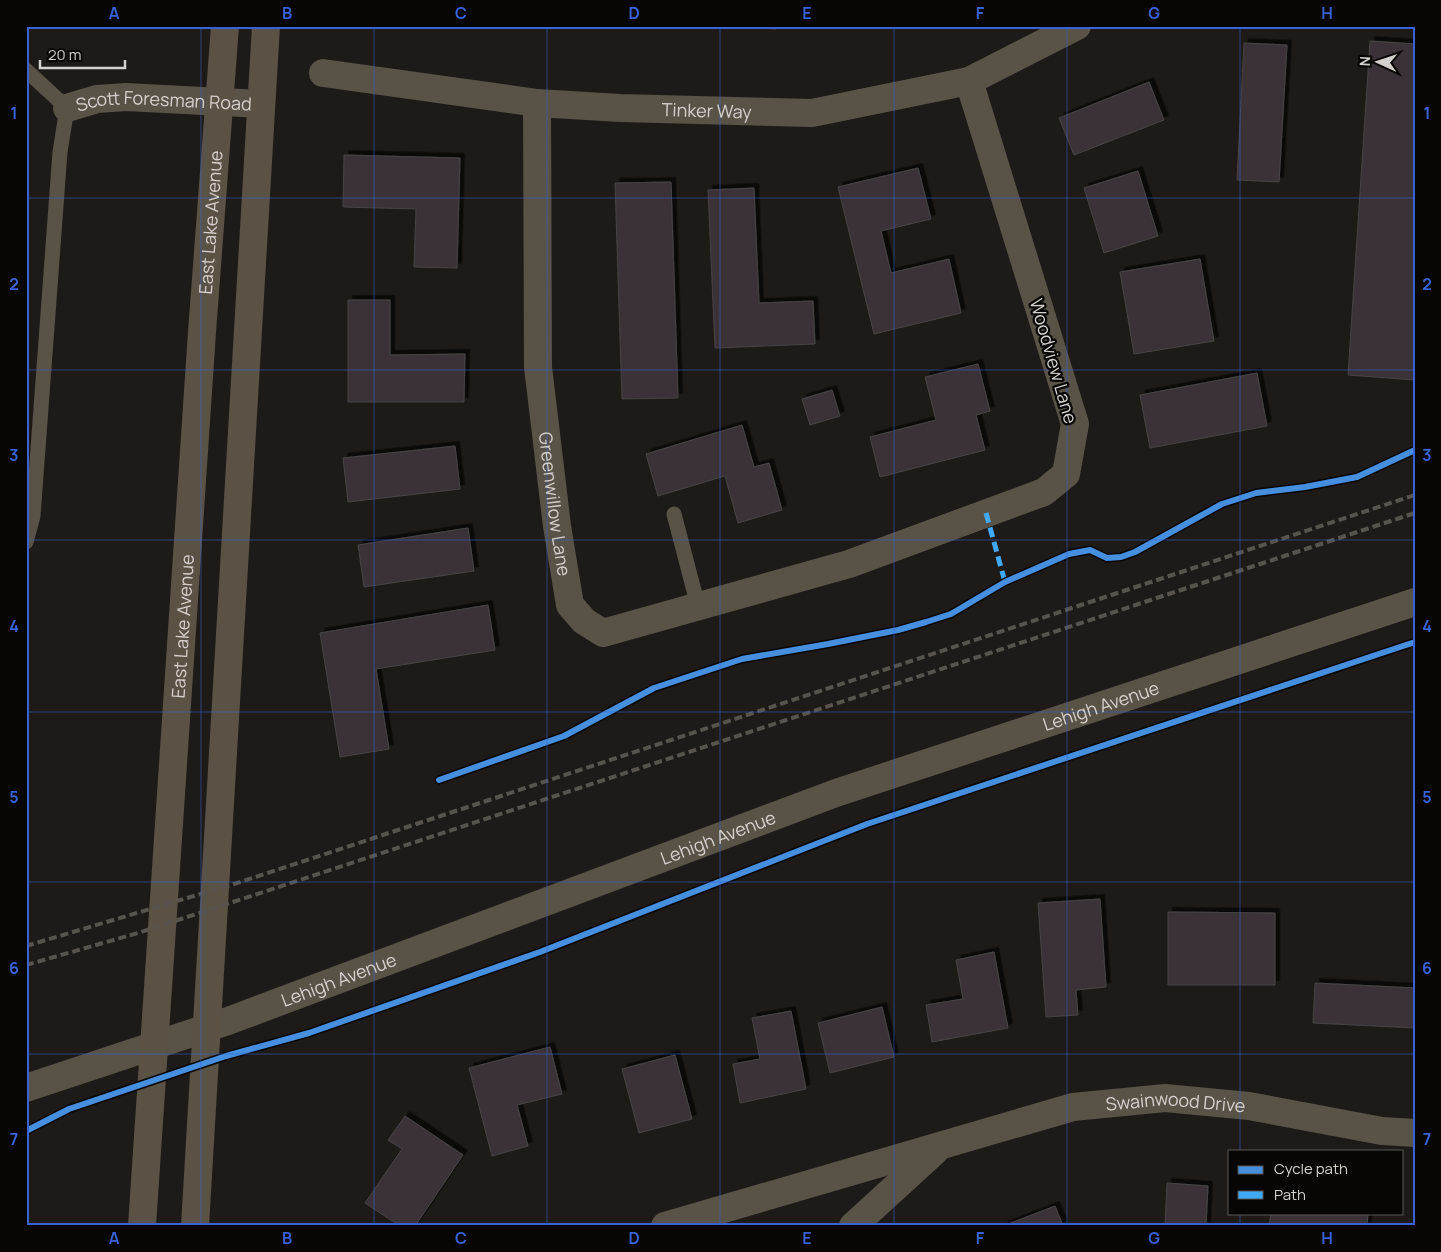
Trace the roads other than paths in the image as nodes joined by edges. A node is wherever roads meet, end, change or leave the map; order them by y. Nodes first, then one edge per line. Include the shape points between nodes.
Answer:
1 (225, 26) edge
2 (266, 26) edge
3 (1077, 26) edge
4 (26, 70) edge
5 (322, 73) dead end
6 (969, 81) junction
7 (219, 102) junction
8 (537, 103) junction
9 (261, 104) junction
10 (67, 108) junction
11 (674, 514) dead end
12 (26, 542) edge
13 (849, 564) joint
14 (1415, 602) edge
15 (698, 606) junction
16 (26, 1088) edge
17 (1415, 1133) edge
18 (940, 1147) junction
19 (722, 1209) junction
20 (142, 1226) edge
21 (195, 1226) edge
22 (665, 1226) edge
23 (748, 1226) edge
24 (853, 1226) edge

1 - 7 main road, East Lake Avenue
2 - 9 main road
3 - 6 street, Tinker Way
4 - 10 lane
5 - 8 street, Tinker Way
6 - 8 street, Tinker Way via 812,113
6 - 13 street, Woodview Lane via 1075,424 1066,474 1044,492
7 - 9 street, Scott Foresman Road
7 - 10 street, Scott Foresman Road via 126,97
7 - 20 main road, East Lake Avenue
8 - 15 street, Greenwillow Lane via 538,367 570,605 584,621 604,633
9 - 21 main road
10 - 12 lane via 60,152 33,516
11 - 15 lane
13 - 15 street, Greenwillow Lane
14 - 16 street, Lehigh Avenue via 836,793 228,1021
17 - 18 street, Swainwood Drive via 1382,1131 1249,1106 1165,1098 1073,1107
18 - 19 street, Swainwood Drive
18 - 24 street, Swainwood Drive
19 - 22 street, Swainwood Drive
19 - 23 street

